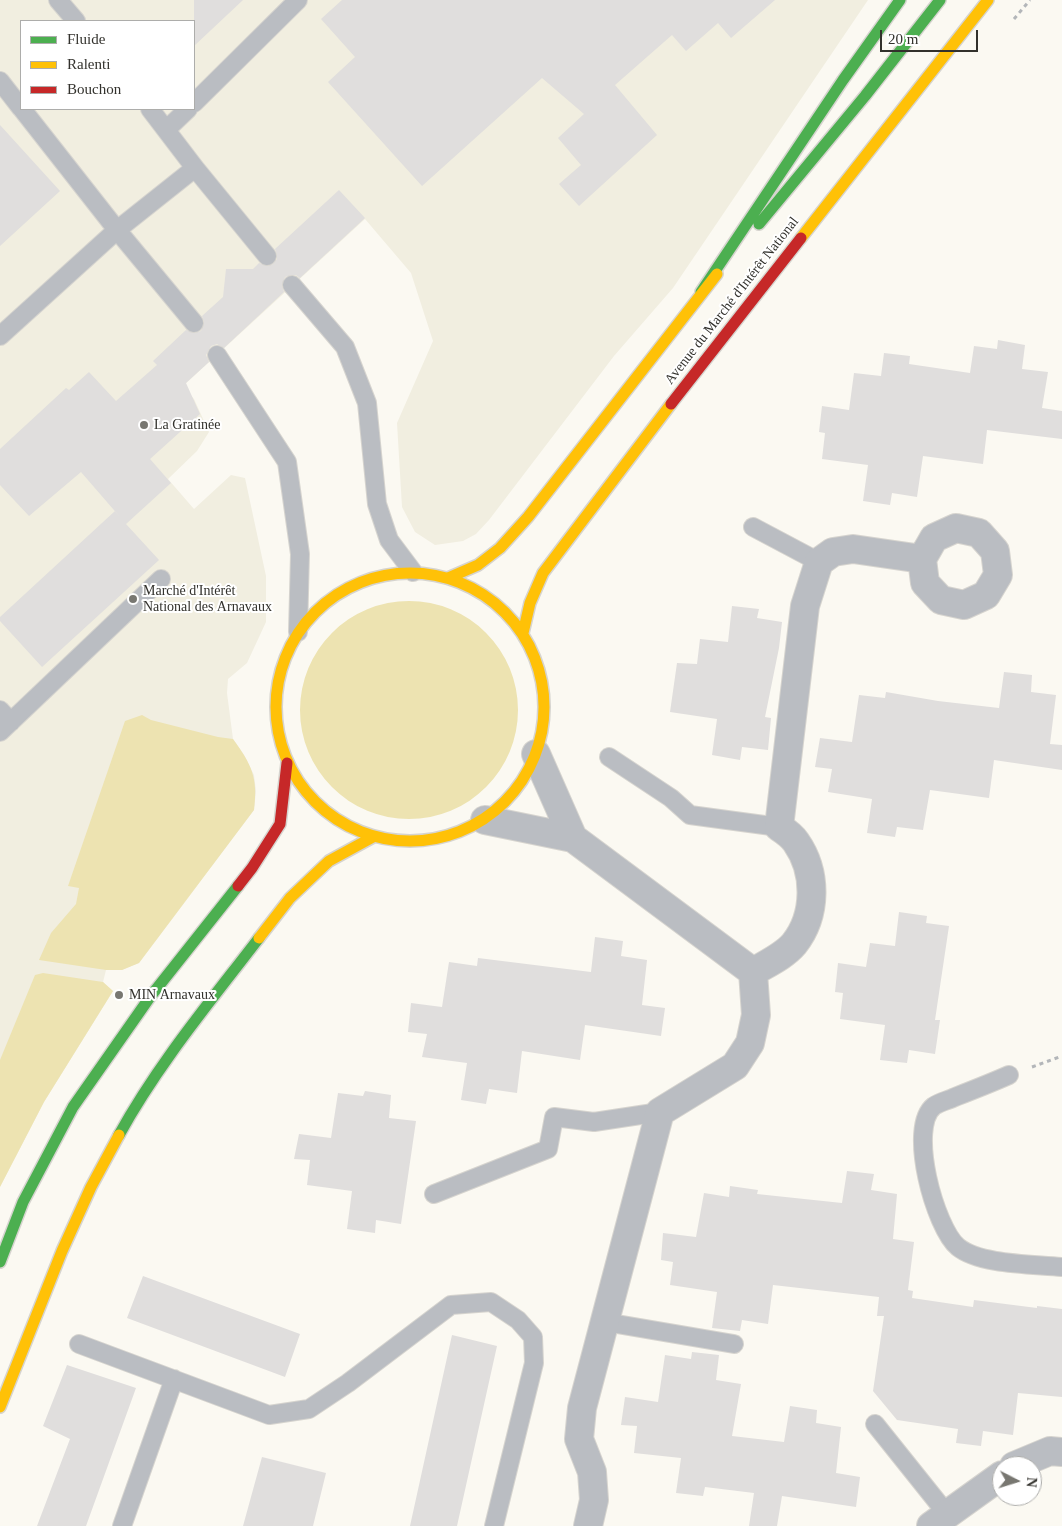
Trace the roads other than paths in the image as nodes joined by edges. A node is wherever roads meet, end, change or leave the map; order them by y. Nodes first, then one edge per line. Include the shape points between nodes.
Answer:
1 (58, 0) edge
2 (298, 0) edge
3 (900, 0) edge
4 (940, 0) edge
5 (988, 0) edge
6 (75, 20) edge
7 (0, 81) edge
8 (195, 102) edge
9 (20, 107) edge
10 (23, 110) edge
11 (151, 110) edge
12 (187, 110) edge
13 (167, 129) junction
14 (195, 168) junction
15 (117, 230) junction
16 (267, 256) dead end
17 (292, 285) dead end
18 (701, 292) junction
19 (194, 323) dead end
20 (0, 336) edge
21 (217, 355) dead end
22 (753, 527) dead end
23 (922, 559) dead end
24 (818, 562) junction
25 (413, 572) junction
26 (448, 578) junction
27 (161, 579) dead end
28 (298, 632) junction
29 (523, 633) junction
30 (4, 722) edge
31 (536, 754) junction
32 (609, 758) dead end
33 (287, 762) junction
34 (485, 820) junction
35 (779, 826) junction
36 (373, 837) junction
37 (573, 838) junction
38 (753, 972) junction
39 (1008, 1075) road end
40 (660, 1112) junction
41 (434, 1194) dead end
42 (0, 1262) edge
43 (1062, 1267) edge
44 (605, 1322) junction
45 (78, 1344) dead end
46 (734, 1344) dead end
47 (174, 1380) junction
48 (0, 1407) edge
49 (875, 1424) dead end
50 (1062, 1452) edge
51 (1038, 1456) edge
52 (992, 1482) edge
53 (939, 1520) edge
54 (122, 1526) edge
55 (494, 1526) edge
56 (588, 1526) edge

1 - 6 lane
2 - 8 lane
3 - 18 main road
4 - 18 main road, Avenue du Marché d'Intérêt National via 865,96
5 - 29 main road, Avenue du Marché d'Intérêt National via 660,418 543,573 530,603
7 - 9 lane
10 - 15 lane
11 - 13 lane
12 - 13 lane
13 - 14 lane
14 - 15 lane
14 - 16 lane
15 - 19 lane
15 - 20 lane
17 - 25 lane via 345,347 366,402 377,504 389,540
18 - 26 main road, Avenue du Marché d'Intérêt National via 500,548 478,565
21 - 28 lane via 287,462 300,554
22 - 24 lane
23 - 24 street via 853,549 833,552
24 - 35 street via 805,606
25 - 26 main road
25 - 28 main road via 380,576 348,587 320,607
26 - 29 main road via 490,599
27 - 30 lane
28 - 33 main road via 283,662 276,694 277,729
29 - 31 main road via 540,672 544,713
31 - 34 main road via 516,791
31 - 37 street
32 - 35 lane via 671,798 690,815
33 - 36 main road via 308,796 338,821
33 - 42 main road via 280,824 252,868 150,997 73,1107 23,1202
34 - 36 main road via 450,836 431,839 411,842
34 - 37 street
35 - 38 street via 796,842 809,868 813,894 805,924 794,944
36 - 48 main road via 329,861 290,898 174,1048 130,1115 91,1187 62,1251
37 - 38 street
38 - 40 street via 756,1015 750,1043 735,1066
39 - 43 lane via 934,1106 925,1117 922,1130 924,1168 943,1226 957,1247 973,1256 995,1261
40 - 41 lane via 594,1122 554,1117 548,1149
40 - 44 street
44 - 46 lane
44 - 56 street via 582,1408 580,1439 592,1472 594,1500
45 - 47 lane
47 - 54 lane
47 - 55 lane via 269,1415 309,1409 451,1305 491,1302 518,1320 533,1337 534,1363
49 - 53 lane
50 - 51 street via 1050,1451
52 - 53 street

